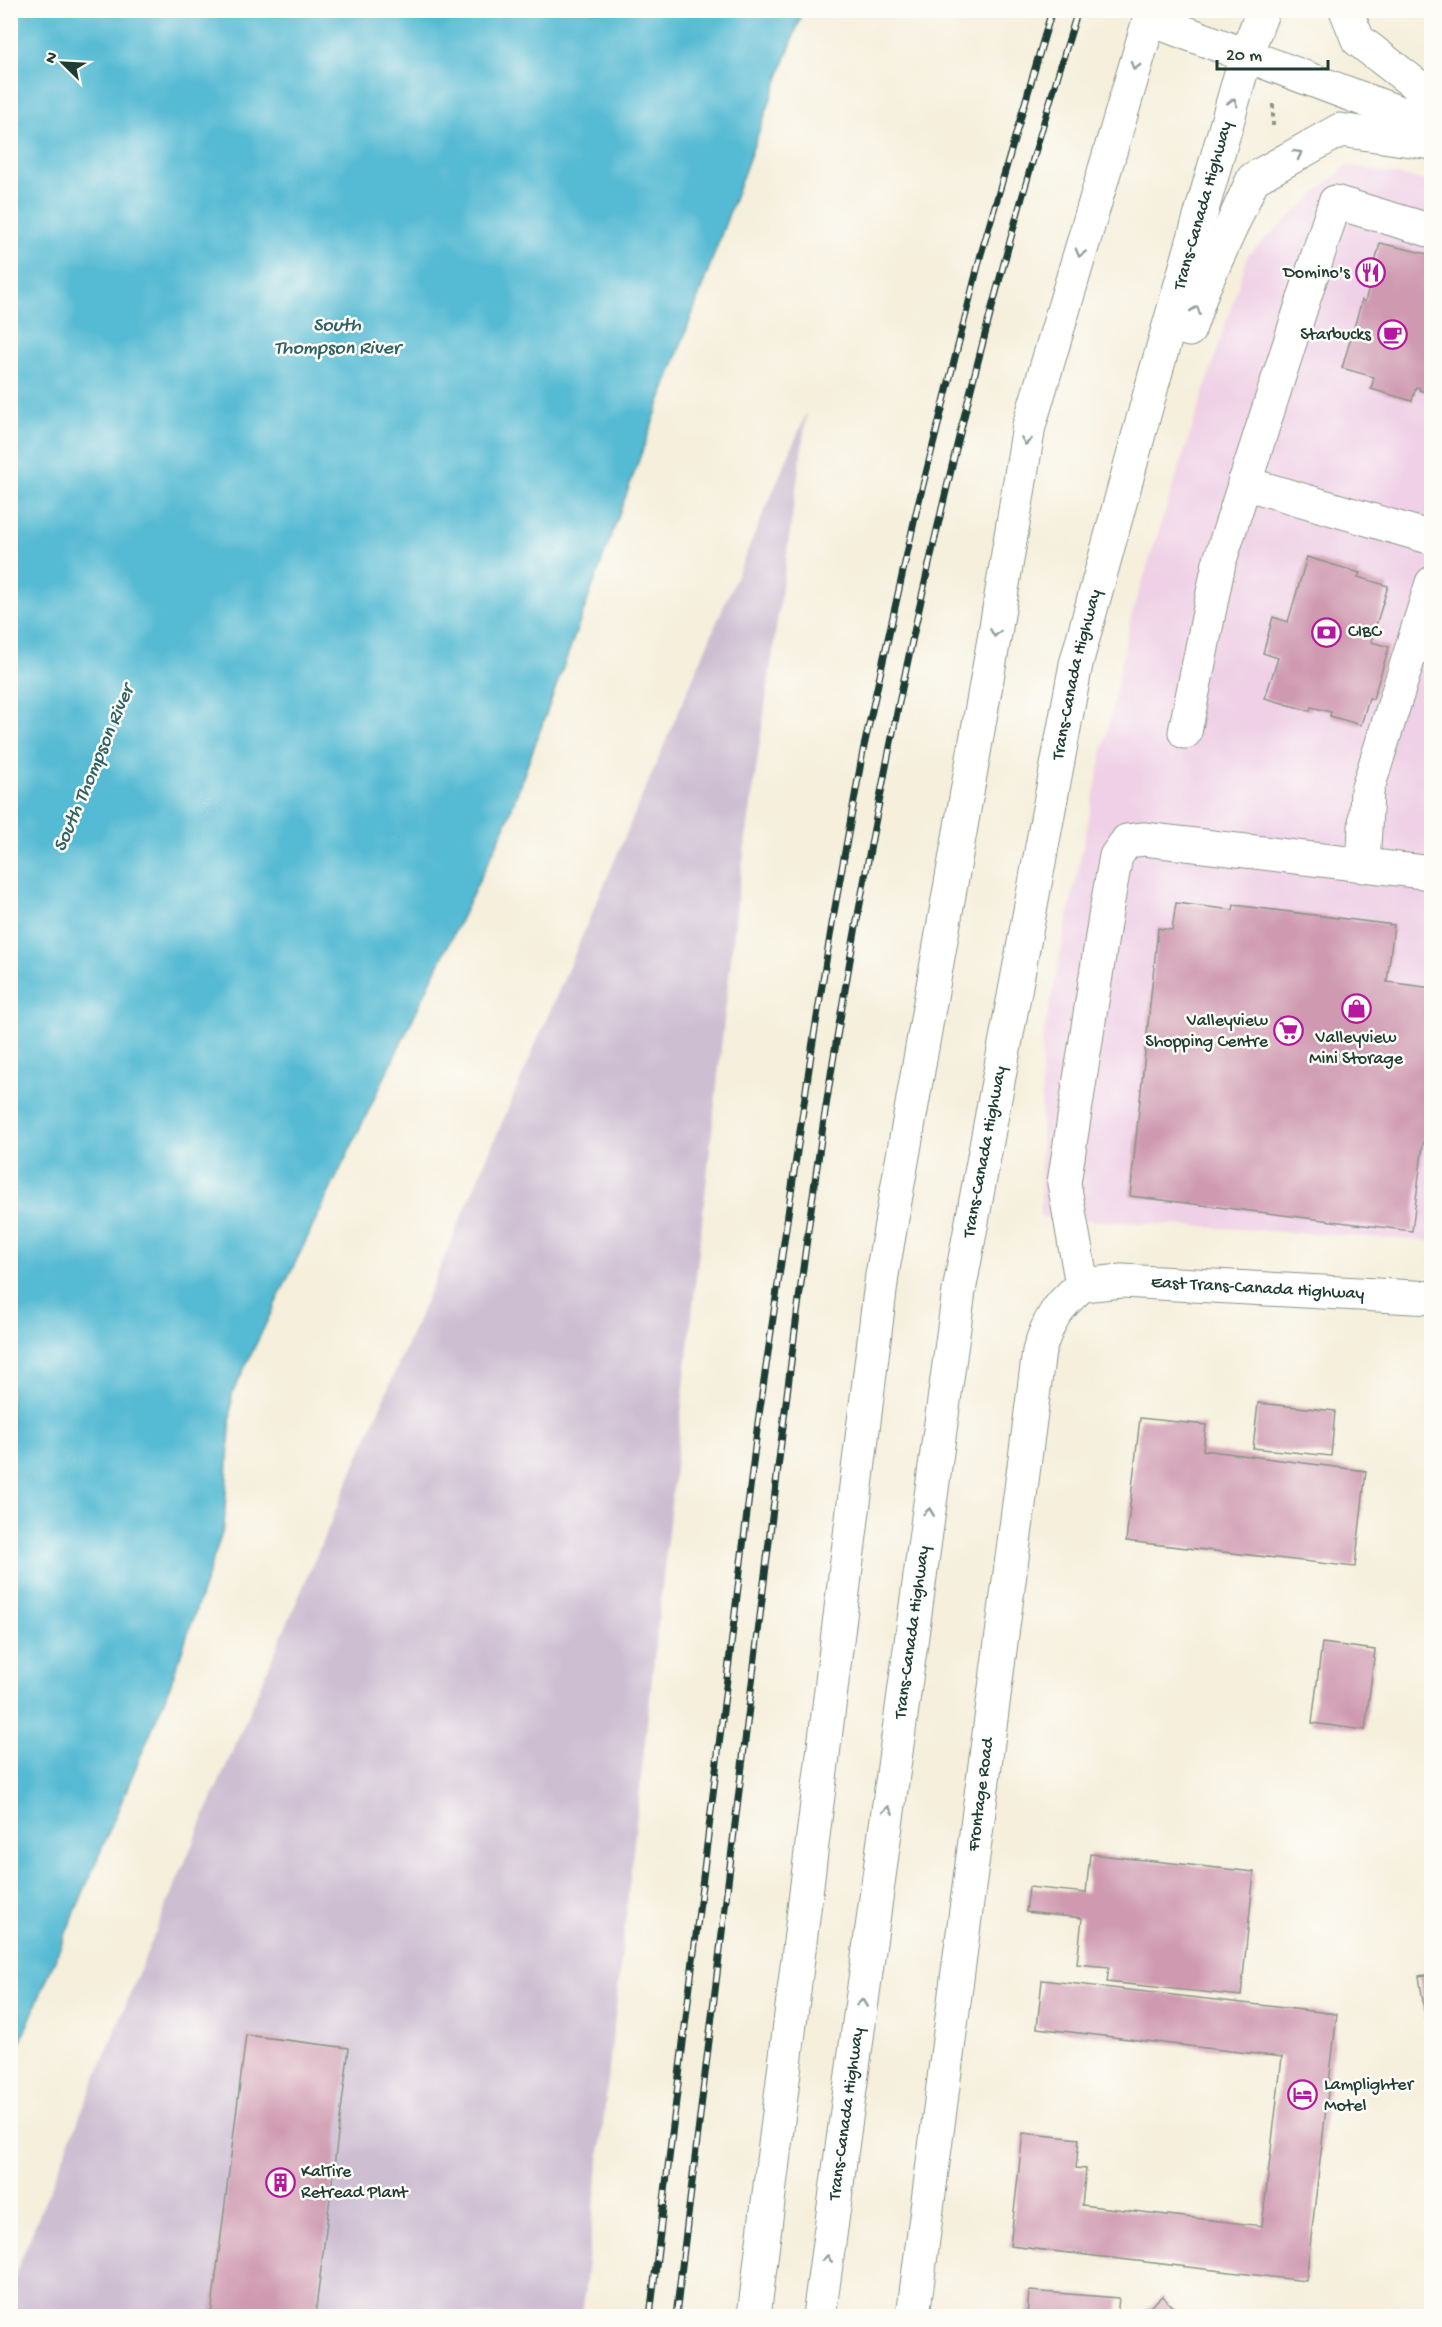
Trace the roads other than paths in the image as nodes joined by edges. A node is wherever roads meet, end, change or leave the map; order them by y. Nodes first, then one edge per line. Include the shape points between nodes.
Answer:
1 (1263, 10) edge
2 (1346, 10) edge
3 (1150, 15) edge
4 (1246, 56) junction
5 (1431, 97) edge
6 (1431, 125) edge
7 (1431, 143) edge
8 (1431, 231) edge
9 (1244, 483) junction
10 (1431, 538) edge
11 (1431, 583) edge
12 (1076, 664) junction
13 (1185, 732) dead end
14 (1363, 866) junction
15 (1431, 873) edge
16 (1082, 1285) junction
17 (1431, 1298) edge
18 (754, 2316) edge
19 (819, 2316) edge
20 (913, 2316) edge

1 - 4 main road, Trans-Canada Highway
2 - 5 main road via 1358,40
3 - 4 main road
3 -> 18 main road via 1029,426 882,1275
4 - 6 main road
12 -> 4 main road, Trans-Canada Highway
12 -> 7 main road via 1203,289 1253,179 1340,130
8 - 9 main road via 1335,202
9 - 10 main road
9 - 13 main road via 1219,563
11 - 14 main road via 1367,790
19 -> 12 main road, Trans-Canada Highway via 959,1291
14 - 15 main road
14 - 16 main road via 1144,839 1127,841 1116,856 1064,1183
16 - 17 main road, East Trans-Canada Highway via 1122,1281
16 - 20 main road, Frontage Road via 1062,1303 1047,1326 1039,1351

